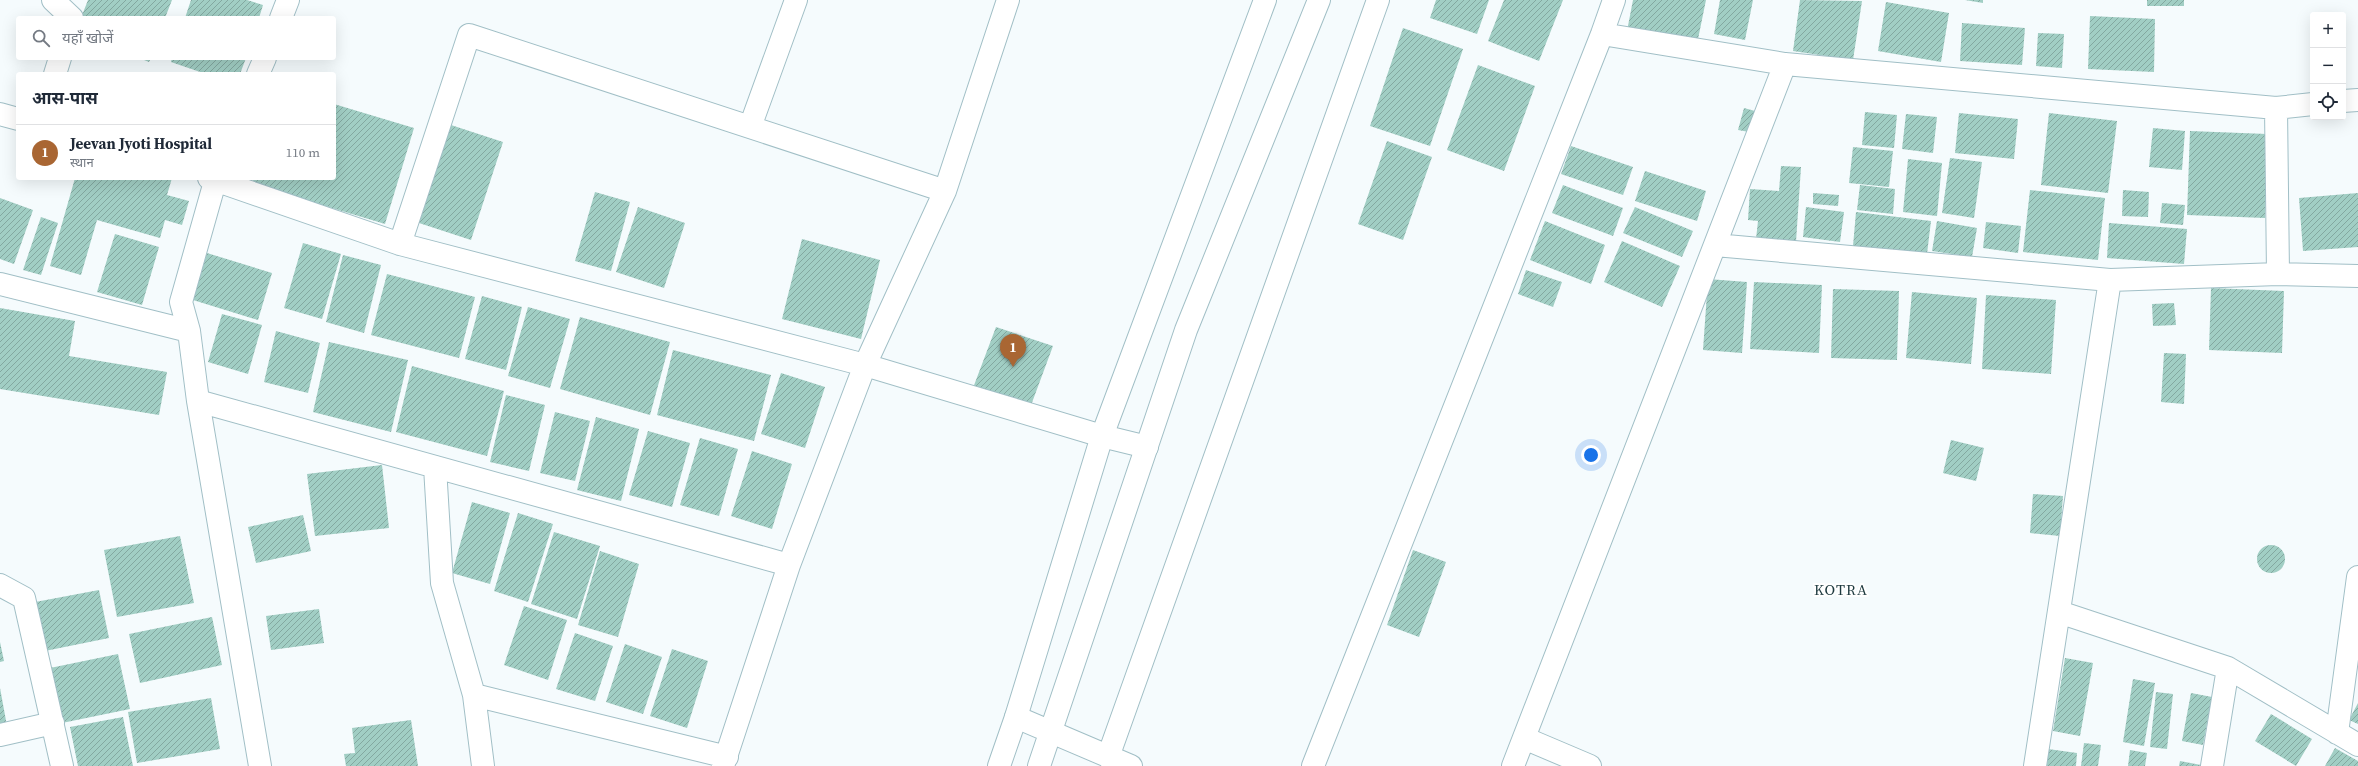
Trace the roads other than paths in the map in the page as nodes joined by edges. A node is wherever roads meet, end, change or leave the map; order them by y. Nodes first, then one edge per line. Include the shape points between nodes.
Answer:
1 (53, 0) edge
2 (288, 0) edge
3 (796, 0) edge
4 (1008, 0) edge
5 (1265, 0) edge
6 (1319, 0) edge
7 (1378, 0) edge
8 (1614, 0) edge
9 (70, 16) edge
10 (282, 16) edge
11 (1602, 34) junction
12 (59, 60) edge
13 (264, 60) edge
14 (1785, 64) junction
15 (56, 72) edge
16 (259, 72) edge
17 (2358, 100) edge
18 (2346, 101) edge
19 (2310, 104) edge
20 (2276, 108) junction
21 (0, 114) edge
22 (16, 118) edge
23 (750, 127) junction
24 (214, 180) edge
25 (217, 180) edge
26 (945, 191) junction
27 (400, 244) junction
28 (1715, 245) junction
29 (2278, 274) junction
30 (2358, 276) edge
31 (2110, 280) junction
32 (0, 284) edge
33 (189, 331) junction
34 (865, 365) junction
35 (198, 401) junction
36 (1102, 436) junction
37 (1147, 447) junction
38 (435, 467) junction
39 (789, 565) junction
40 (2358, 577) edge
41 (0, 585) edge
42 (2059, 612) junction
43 (2228, 668) junction
44 (474, 695) junction
45 (1016, 717) junction
46 (53, 723) junction
47 (1050, 732) junction
48 (2337, 733) junction
49 (0, 735) edge
50 (1524, 738) junction
51 (2358, 745) edge
52 (1108, 756) junction
53 (725, 761) edge
54 (62, 766) edge
55 (260, 766) edge
56 (483, 766) edge
57 (999, 766) edge
58 (1039, 766) edge
59 (1131, 766) edge
60 (1312, 766) edge
61 (1513, 766) edge
62 (1590, 766) edge
63 (2035, 766) edge
64 (2212, 766) edge

1 - 9 street
2 - 10 street
3 - 23 street
4 - 26 street
5 - 36 street
6 - 37 street via 1186,330
7 - 52 street
8 - 11 street
11 - 14 street
11 - 60 street
12 - 15 street
13 - 16 street
14 - 20 street
14 - 28 street
17 - 18 street
19 - 20 street
20 - 29 street
21 - 22 street
23 - 26 street
23 - 27 street via 469,35
24 - 33 street via 181,302
25 - 27 street
26 - 34 street
27 - 34 street
28 - 31 street
28 - 50 street
29 - 30 street
29 - 31 street
31 - 42 street
32 - 33 street
33 - 35 street
34 - 36 street
34 - 39 street
35 - 38 street
35 - 55 street
36 - 37 street
36 - 45 street
37 - 47 street
38 - 39 street
38 - 44 street via 442,583
39 - 53 street
40 - 48 street
41 - 46 street via 24,598
42 - 43 street
42 - 63 street
43 - 48 street
43 - 64 street
44 - 53 street
44 - 56 street
45 - 47 street
45 - 57 street
46 - 49 street
46 - 54 street
47 - 52 street
47 - 58 street
48 - 51 street
50 - 61 street
50 - 62 street
52 - 59 street

